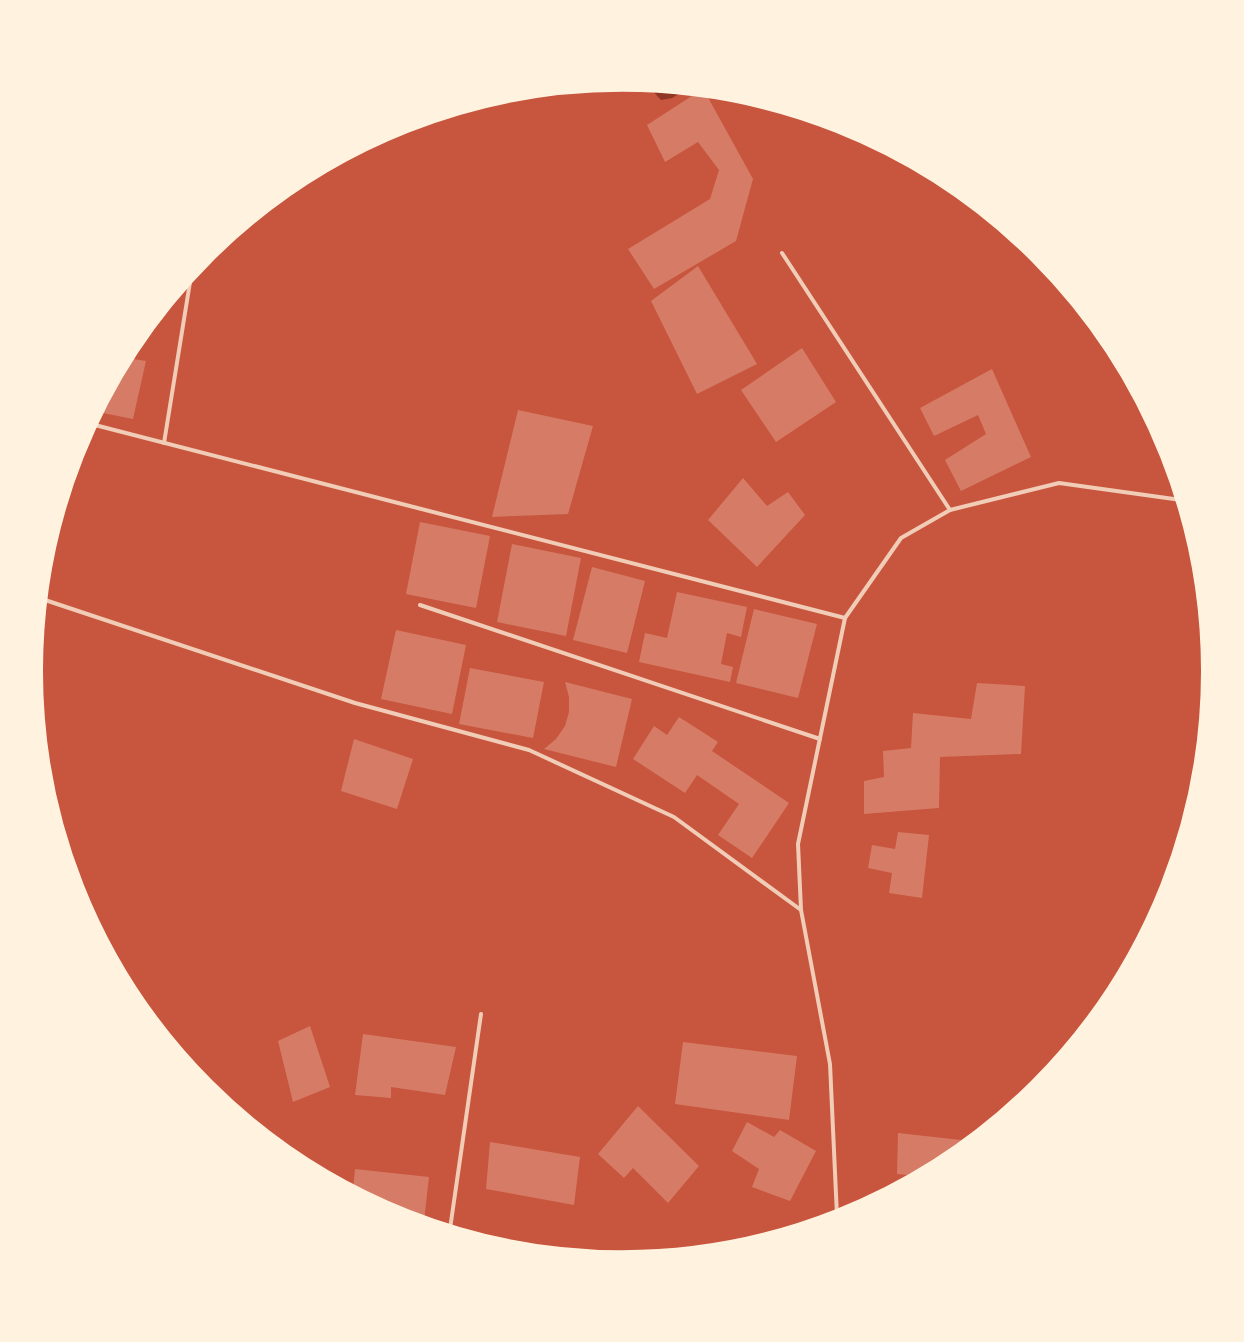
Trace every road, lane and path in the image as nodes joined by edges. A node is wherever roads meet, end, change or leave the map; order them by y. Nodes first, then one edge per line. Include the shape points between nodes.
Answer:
1 (782, 253) dead end
2 (190, 285) edge
3 (97, 426) edge
4 (164, 444) junction
5 (1175, 499) edge
6 (950, 510) junction
7 (46, 600) edge
8 (420, 605) dead end
9 (845, 618) junction
10 (820, 738) junction
11 (801, 910) junction
12 (481, 1014) dead end
13 (837, 1210) edge
14 (451, 1224) edge

1 - 6 street
2 - 4 street
3 - 4 street
4 - 9 street
5 - 6 street via 1059,483
6 - 9 street via 901,538
7 - 11 street via 355,703 529,750 674,817
8 - 10 street
9 - 10 street
10 - 11 street via 798,844
11 - 13 street via 830,1064
12 - 14 street

